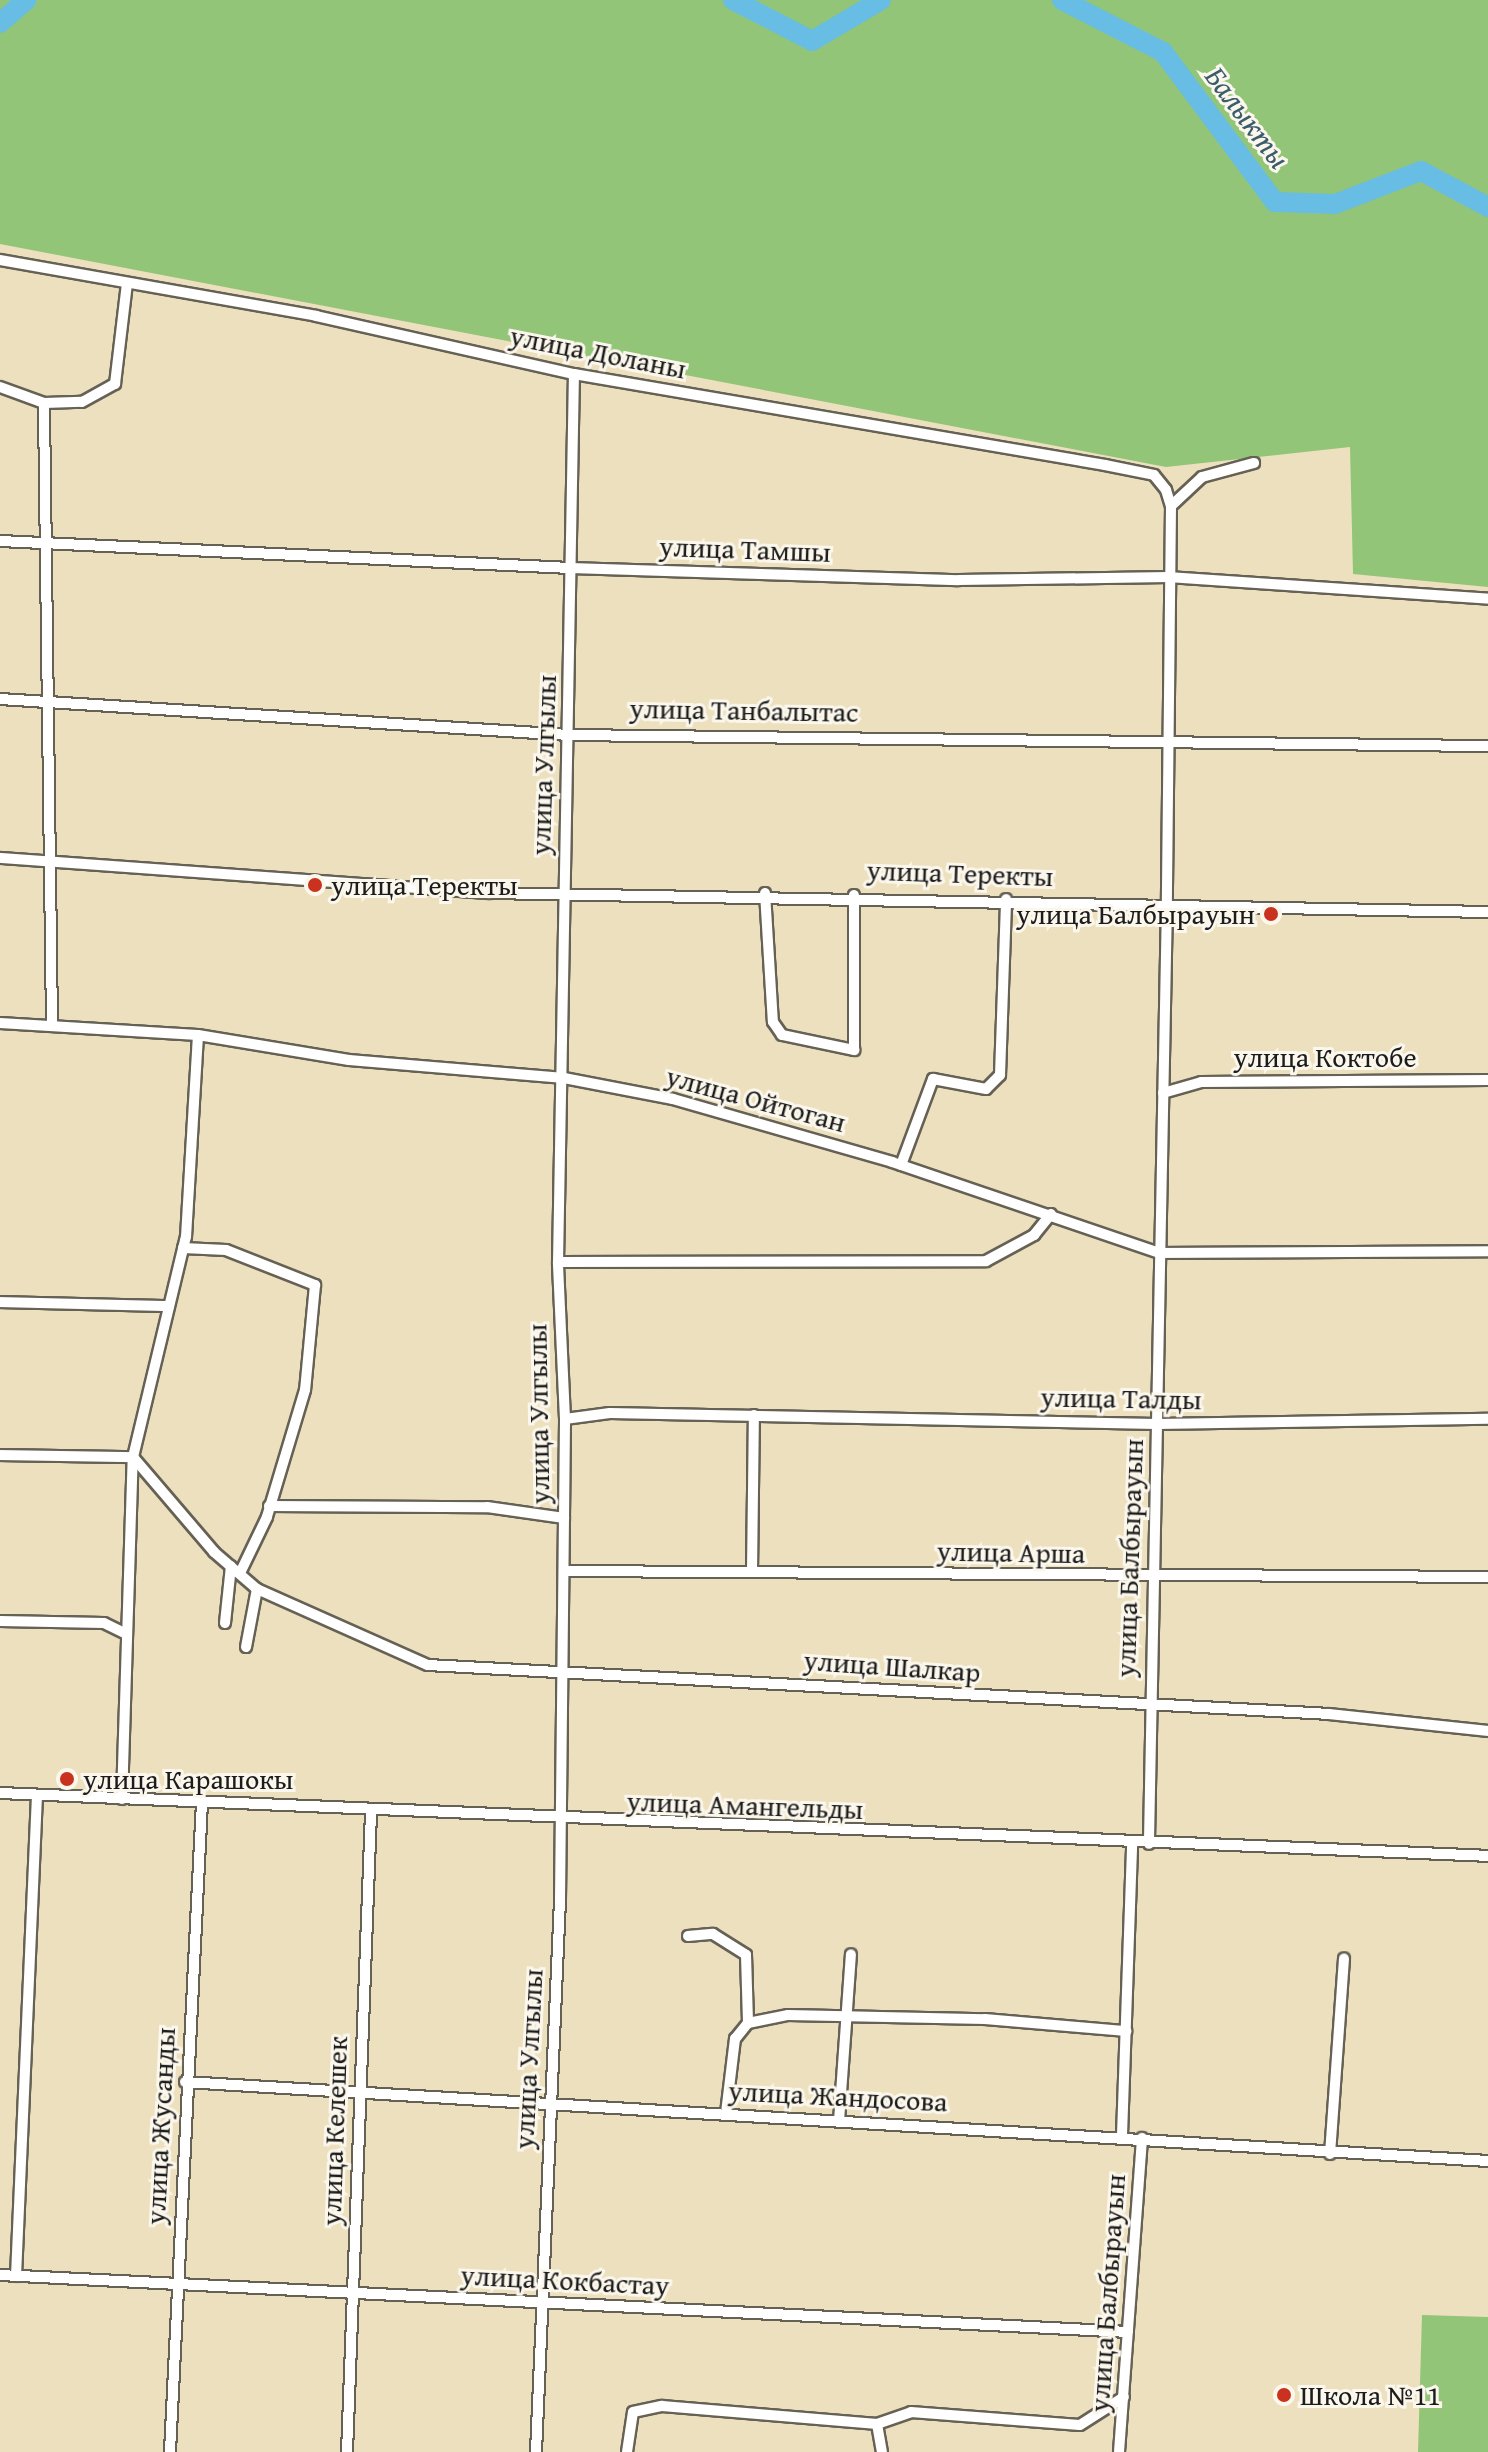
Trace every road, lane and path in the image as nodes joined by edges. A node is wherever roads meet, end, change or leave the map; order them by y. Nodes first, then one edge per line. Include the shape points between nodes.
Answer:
1 (0, 260) edge
2 (127, 284) junction
3 (574, 374) junction
4 (0, 387) edge
5 (44, 403) junction
6 (1254, 463) dead end
7 (1171, 506) junction
8 (0, 541) edge
9 (46, 545) junction
10 (570, 568) junction
11 (1169, 577) junction
12 (1488, 599) edge
13 (0, 699) edge
14 (52, 704) junction
15 (569, 735) junction
16 (1169, 745) junction
17 (1488, 746) edge
18 (0, 858) edge
19 (51, 862) junction
20 (563, 890) junction
21 (765, 893) junction
22 (854, 895) junction
23 (1006, 899) junction
24 (1167, 903) junction
25 (1488, 912) edge
26 (2, 1023) edge
27 (52, 1026) junction
28 (198, 1035) junction
29 (0, 1036) edge
30 (564, 1078) junction
31 (1488, 1080) edge
32 (1163, 1093) junction
33 (901, 1165) junction
34 (1051, 1214) junction
35 (183, 1248) junction
36 (1488, 1251) edge
37 (1160, 1253) junction
38 (558, 1262) junction
39 (0, 1302) edge
40 (169, 1306) junction
41 (754, 1415) junction
42 (565, 1419) junction
43 (1488, 1419) edge
44 (1157, 1424) junction
45 (0, 1455) edge
46 (133, 1457) junction
47 (269, 1506) junction
48 (564, 1518) junction
49 (235, 1570) junction
50 (564, 1571) junction
51 (752, 1572) junction
52 (1488, 1577) edge
53 (1151, 1579) junction
54 (257, 1589) junction
55 (0, 1621) edge
56 (225, 1623) dead end
57 (127, 1634) junction
58 (246, 1647) dead end
59 (560, 1677) junction
60 (1148, 1706) junction
61 (1488, 1731) edge
62 (0, 1793) edge
63 (37, 1795) junction
64 (122, 1799) junction
65 (202, 1803) junction
66 (371, 1812) junction
67 (558, 1821) junction
68 (1149, 1844) junction
69 (1132, 1845) junction
70 (1488, 1856) edge
71 (688, 1936) dead end
72 (851, 1954) dead end
73 (1344, 1959) dead end
74 (844, 2017) junction
75 (748, 2023) junction
76 (1126, 2031) junction
77 (185, 2082) junction
78 (360, 2091) junction
79 (551, 2102) junction
80 (726, 2113) junction
81 (839, 2121) junction
82 (1122, 2135) junction
83 (1142, 2138) junction
84 (1330, 2154) junction
85 (1488, 2161) edge
86 (0, 2275) edge
87 (16, 2276) junction
88 (177, 2284) junction
89 (352, 2296) junction
90 (537, 2303) junction
91 (1128, 2332) junction
92 (1124, 2397) junction
93 (877, 2424) junction
94 (170, 2452) edge
95 (347, 2452) edge
96 (536, 2452) edge
97 (627, 2452) edge
98 (882, 2452) edge
99 (1119, 2452) edge

1 - 2 street, улица Доланы
2 - 3 street, улица Доланы
2 - 5 street via 115,384 82,402
3 - 7 street, улица Доланы via 1154,475
3 - 10 street, улица Улгылы
4 - 5 street
5 - 9 street
6 - 7 street via 1202,477
7 - 11 street, улица Балбырауын
8 - 9 street, улица Тамшы
9 - 10 street, улица Тамшы
9 - 14 street
10 - 11 street, улица Тамшы via 959,580
10 - 15 street, улица Улгылы
11 - 12 street, улица Тамшы
11 - 16 street, улица Балбырауын
13 - 14 street, улица Танбалытас
14 - 15 street, улица Танбалытас
14 - 19 street
15 - 16 street, улица Танбалытас
15 - 20 street, улица Улгылы
16 - 17 street, улица Танбалытас
16 - 24 street, улица Балбырауын
18 - 19 street, улица Теректы
19 - 20 street, улица Теректы via 489,893
19 - 27 street
20 - 21 street, улица Теректы
20 - 30 street, улица Улгылы
21 - 22 street, улица Теректы
21 - 22 street via 773,1022 782,1035 854,1050
22 - 23 street, улица Теректы
23 - 24 street, улица Теректы
23 - 33 street via 1000,1075 986,1089 933,1079
24 - 25 street, улица Теректы
24 - 32 street, улица Балбырауын
26 - 27 street, улица Ойтоган
26 - 29 street
27 - 28 street, улица Ойтоган
28 - 30 street, улица Ойтоган via 349,1060
28 - 35 street
30 - 33 street, улица Ойтоган via 673,1099
30 - 38 street, улица Улгылы
31 - 32 street, улица Коктобе via 1201,1082
32 - 37 street, улица Балбырауын
33 - 34 street, улица Ойтоган
34 - 37 street, улица Ойтоган
34 - 38 street via 1034,1235 986,1261
35 - 40 street
35 - 47 street via 226,1250 315,1285 305,1390
36 - 37 street, улица Ойтоган
37 - 44 street, улица Балбырауын
38 - 42 street, улица Улгылы
39 - 40 street
40 - 46 street
41 - 42 street, улица Талды
41 - 44 street, улица Талды
41 - 51 street
42 - 48 street, улица Улгылы
43 - 44 street, улица Талды
44 - 53 street, улица Балбырауын
45 - 46 street
46 - 49 street, улица Шалкар
46 - 57 street
47 - 48 street via 487,1507
47 - 49 street
48 - 50 street, улица Улгылы
49 - 54 street, улица Шалкар
49 - 56 street
50 - 51 street, улица Арша
50 - 59 street, улица Улгылы
51 - 53 street, улица Арша
52 - 53 street, улица Арша
53 - 60 street, улица Балбырауын
54 - 58 street
54 - 59 street, улица Шалкар via 428,1665
55 - 57 street via 104,1623
57 - 64 street
59 - 60 street, улица Шалкар via 753,1681
59 - 67 street, улица Улгылы
60 - 61 street, улица Шалкар
60 - 68 street, улица Балбырауын
62 - 63 street, улица Амангельды
63 - 64 street, улица Амангельды
63 - 87 street
64 - 65 street, улица Амангельды
65 - 66 street, улица Амангельды
65 - 77 street, улица Жусанды
66 - 67 street, улица Амангельды
66 - 78 street, улица Келешек
67 - 69 street, улица Амангельды
67 - 79 street, улица Улгылы
68 - 69 street, улица Амангельды
68 - 70 street, улица Амангельды
69 - 76 street, улица Балбырауын
71 - 75 street via 713,1934 746,1955
72 - 74 street
73 - 84 street
74 - 75 street
74 - 76 street
74 - 81 street
75 - 80 street via 735,2039
76 - 82 street, улица Балбырауын
77 - 78 street, улица Жандосова
77 - 88 street, улица Жусанды
78 - 79 street, улица Жандосова
78 - 89 street, улица Келешек
79 - 80 street, улица Жандосова
79 - 90 street, улица Улгылы
80 - 81 street, улица Жандосова
81 - 82 street, улица Жандосова
82 - 83 street, улица Жандосова
83 - 84 street, улица Жандосова
83 - 91 street, улица Балбырауын
84 - 85 street, улица Жандосова
86 - 87 street, улица Кокбастау
87 - 88 street, улица Кокбастау
88 - 89 street, улица Кокбастау
88 - 94 street, улица Жусанды
89 - 90 street, улица Кокбастау
89 - 95 street, улица Келешек
90 - 91 street, улица Кокбастау
90 - 96 street, улица Улгылы
91 - 92 street, улица Балбырауын
92 - 93 street via 1080,2425 911,2412
92 - 99 street, улица Балбырауын
93 - 97 street via 644,2407 628,2421
93 - 98 street

